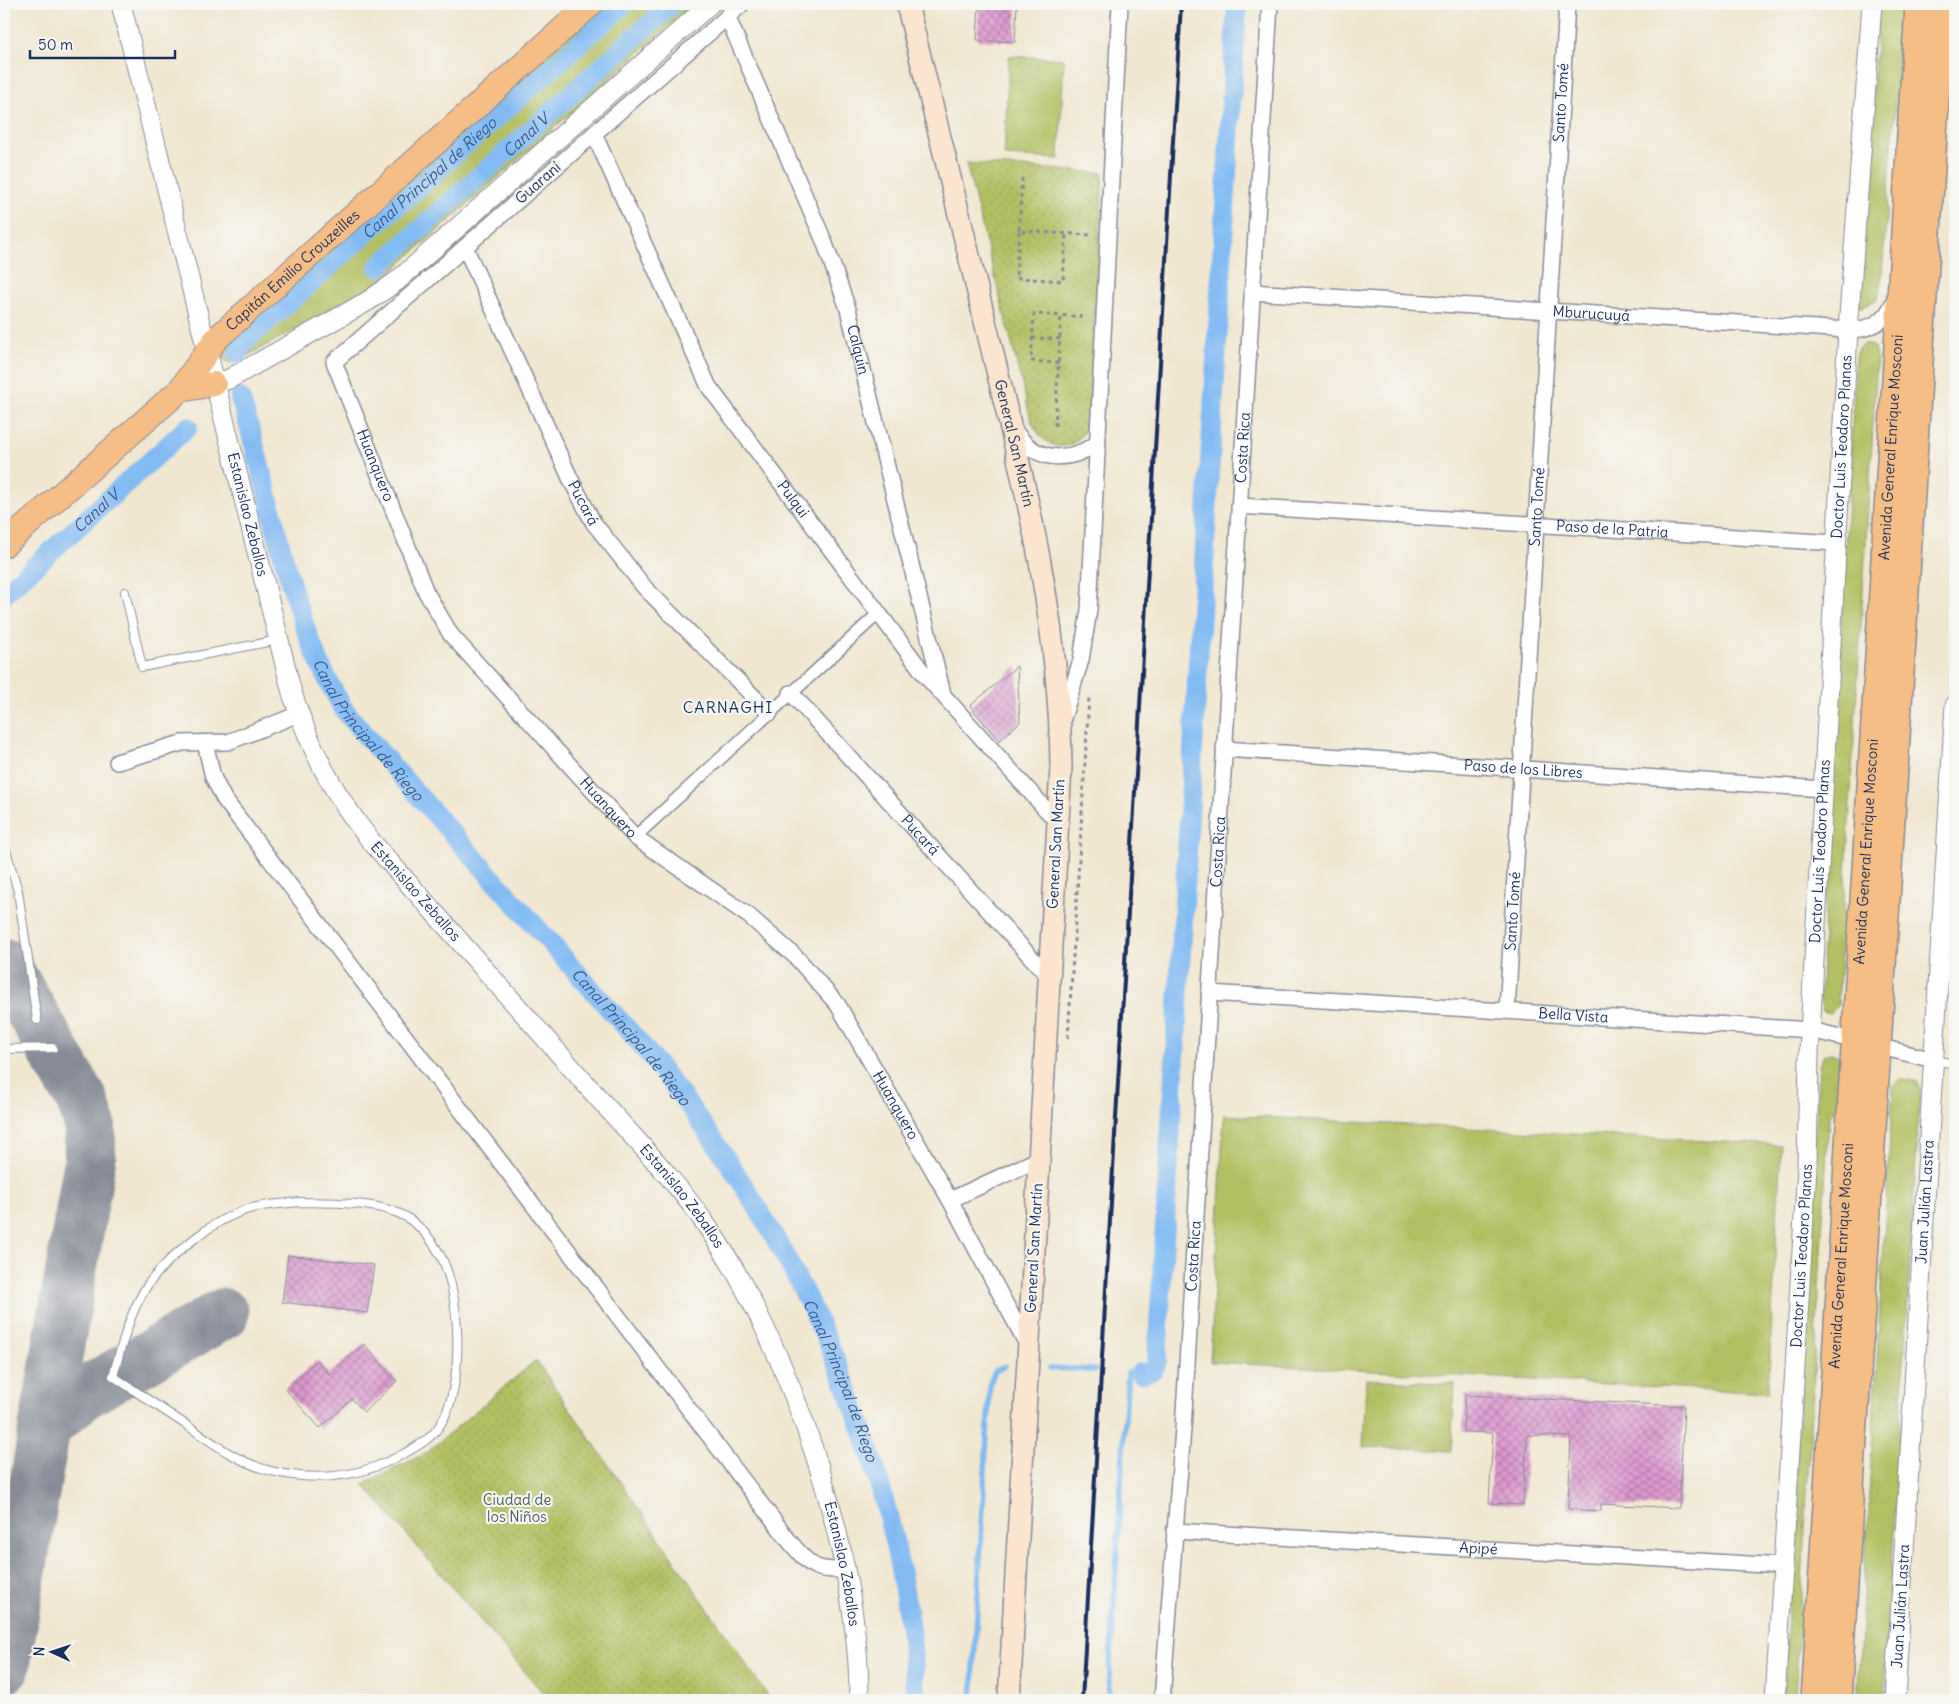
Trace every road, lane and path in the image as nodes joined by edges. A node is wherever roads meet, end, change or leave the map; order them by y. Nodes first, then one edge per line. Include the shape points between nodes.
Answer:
1 (121, 4) edge
2 (591, 4) edge
3 (710, 4) edge
4 (742, 4) edge
5 (907, 4) edge
6 (1120, 4) edge
7 (1270, 4) edge
8 (1567, 4) edge
9 (1872, 4) edge
10 (1918, 4) edge
11 (1942, 4) edge
12 (727, 16) junction
13 (594, 134) junction
14 (1022, 178) dead end
15 (1019, 231) junction
16 (1066, 234) junction
17 (1093, 235) dead end
18 (465, 247) junction
19 (1900, 278) junction
20 (1252, 292) junction
21 (1549, 311) junction
22 (1062, 315) junction
23 (1088, 317) dead end
24 (1848, 330) junction
25 (1032, 338) junction
26 (1060, 340) junction
27 (207, 349) junction
28 (334, 362) joint
29 (1059, 363) junction
30 (214, 384) junction
31 (180, 390) junction
32 (1011, 426) junction
33 (1055, 426) dead end
34 (1098, 443) junction
35 (1239, 506) junction
36 (1536, 524) junction
37 (1836, 543) junction
38 (4, 545) edge
39 (125, 592) dead end
40 (880, 612) junction
41 (278, 640) junction
42 (791, 693) junction
43 (944, 698) junction
44 (1955, 704) edge
45 (770, 713) junction
46 (299, 714) junction
47 (1060, 727) junction
48 (205, 742) junction
49 (1224, 749) junction
50 (117, 762) dead end
51 (1522, 769) junction
52 (1823, 789) junction
53 (1058, 823) junction
54 (636, 837) junction
55 (4, 844) edge
56 (1049, 977) junction
57 (1209, 993) junction
58 (1507, 1011) junction
59 (36, 1020) dead end
60 (1811, 1030) junction
61 (1866, 1044) junction
62 (4, 1048) edge
63 (53, 1048) dead end
64 (1934, 1060) junction
65 (1955, 1064) edge
66 (1040, 1159) junction
67 (950, 1200) junction
68 (1029, 1347) junction
69 (113, 1376) joint
70 (1174, 1531) junction
71 (1783, 1566) junction
72 (844, 1570) junction
73 (859, 1700) edge
74 (1009, 1700) edge
75 (1162, 1700) edge
76 (1775, 1700) edge
77 (1814, 1700) edge
78 (1838, 1700) edge
79 (1895, 1700) edge

1 - 27 street, Estanislao Zeballos
2 - 27 main road, Capitán Emilio Crouzeilles
3 - 30 street via 388,288 252,366
4 - 12 street, Guaraní
5 - 32 main road, General San Martín
6 - 34 street
7 - 20 street, Costa Rica
8 - 21 street, Santo Tomé
9 - 24 street, Doctor Luis Teodoro Planas
10 - 19 highway, Avenida General Enrique Mosconi
11 - 61 highway, Avenida General Enrique Mosconi
12 - 13 street, Guaraní
12 - 43 street, Calquín via 824,241 848,310
13 - 18 street, Guaraní
13 - 40 street, Pulqui via 709,387
14 - 15 path
15 - 16 path
15 - 16 path via 1016,278 1063,281
16 - 17 path
18 - 28 street, Guaraní
18 - 45 street, Pucará via 570,480 593,522 645,588
19 - 24 street, Mburucuyá via 1892,307 1881,322 1866,329
19 - 61 highway, Avenida General Enrique Mosconi
20 - 21 street, Mburucuyá
20 - 35 street, Costa Rica
21 - 24 street, Mburucuyá
21 - 36 street, Santo Tomé
22 - 23 path
22 - 25 path via 1034,314
22 - 26 path
24 - 37 street, Doctor Luis Teodoro Planas
25 - 26 path
25 - 29 path via 1031,361
26 - 29 path
27 - 30 street, Estanislao Zeballos
27 - 31 main road, Capitán Emilio Crouzeilles
28 - 54 street, Huanquero via 438,615 466,652
29 - 33 path
30 - 31 main road
30 - 41 street, Estanislao Zeballos
31 - 38 main road, Capitán Emilio Crouzeilles
32 - 34 street via 1028,449 1051,456 1075,455
32 - 47 main road, General San Martín via 1048,603 1055,647
34 - 47 street via 1086,634
35 - 36 street, Paso de la Patria
35 - 49 street, Costa Rica
36 - 37 street, Paso de la Patria
36 - 51 street, Santo Tomé
37 - 52 street, Doctor Luis Teodoro Planas
39 - 41 lane via 142,667
40 - 42 street
40 - 43 street, Pulqui
41 - 46 street, Estanislao Zeballos
42 - 45 street
42 - 56 street, Pucará
43 - 53 street, Pulqui
44 - 64 street, Juan Julián Lastra
45 - 54 street
46 - 48 street via 228,742
46 - 72 street, Estanislao Zeballos via 333,790 361,829 684,1195 722,1250 768,1338 801,1420 830,1506
47 - 53 main road, General San Martín
48 - 50 street via 182,743
48 - 72 street via 213,777 224,799 790,1542 810,1565 824,1571
49 - 51 street, Paso de los Libres
49 - 57 street, Costa Rica
51 - 52 street, Paso de los Libres
51 - 58 street, Santo Tomé
52 - 60 street, Doctor Luis Teodoro Planas
53 - 56 main road, General San Martín
54 - 67 street, Huanquero via 749,916 820,982 852,1026
55 - 59 lane via 18,891
56 - 66 main road, General San Martín
57 - 58 street, Bella Vista
57 - 70 street, Costa Rica
58 - 60 street, Bella Vista
60 - 61 street, Bella Vista
60 - 71 street, Doctor Luis Teodoro Planas via 1808,1144
61 - 64 street, Bella Vista
61 - 77 highway, Avenida General Enrique Mosconi
61 - 78 highway, Avenida General Enrique Mosconi
62 - 63 lane
64 - 65 lane
64 - 79 street, Juan Julián Lastra
66 - 67 street
66 - 68 main road, General San Martín
67 - 68 street, Huanquero
68 - 74 main road, General San Martín
69 - 69 lane via 237,1459 267,1470 298,1476 328,1478 355,1474 384,1465 423,1443 440,1425 450,1402 456,1367 456,1309 444,1264 431,1239 405,1216 376,1207 299,1202 255,1207 217,1223 203,1233 181,1249 148,1284 128,1326
70 - 71 street, Apipé
70 - 75 street, Costa Rica
71 - 76 street, Doctor Luis Teodoro Planas
72 - 73 street, Estanislao Zeballos via 853,1624

